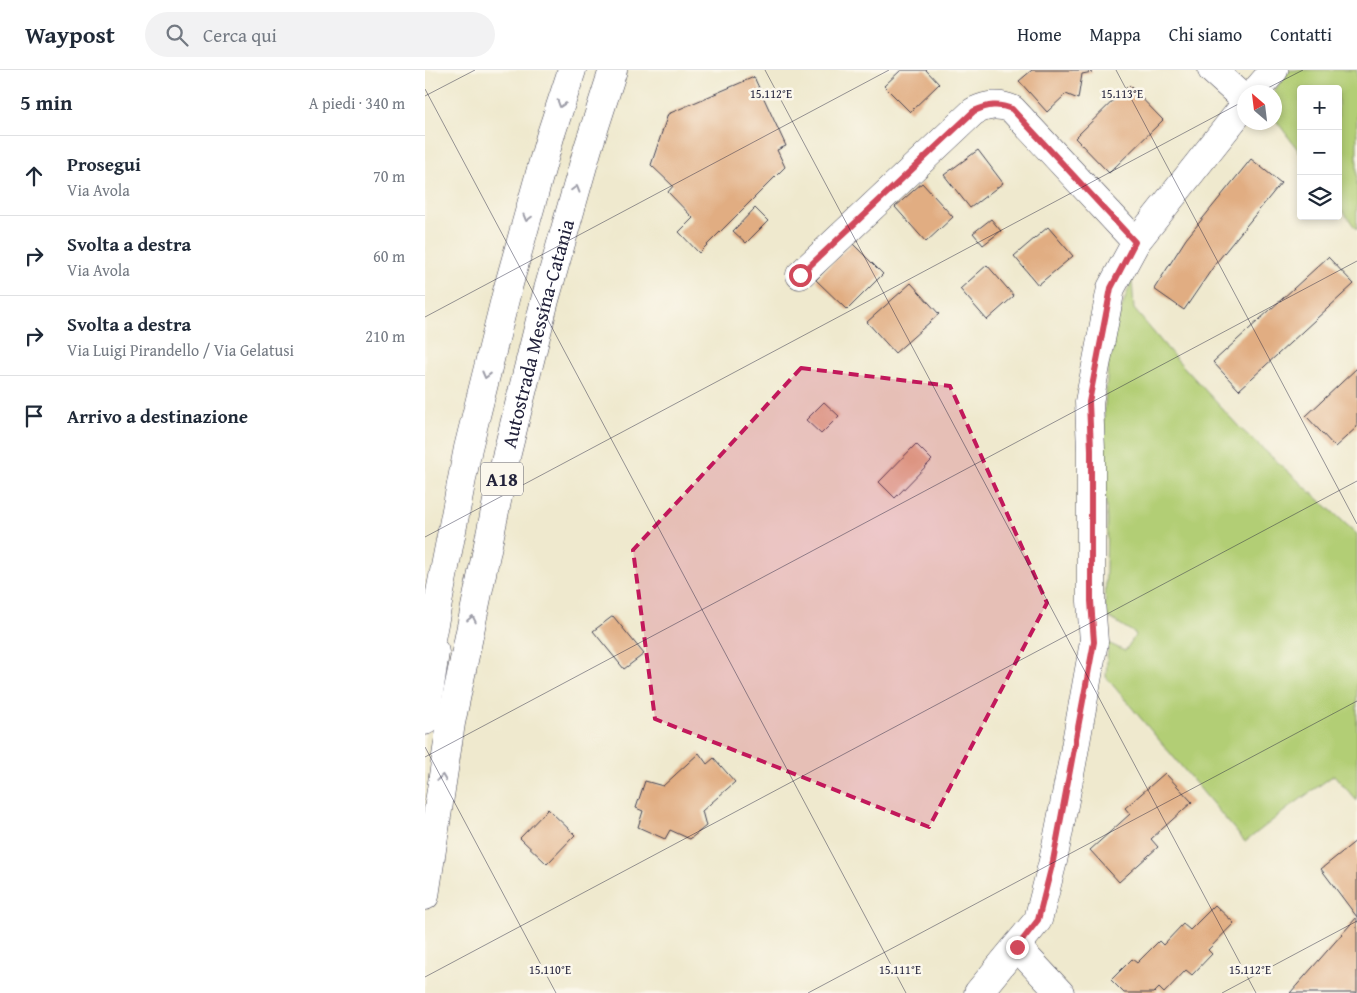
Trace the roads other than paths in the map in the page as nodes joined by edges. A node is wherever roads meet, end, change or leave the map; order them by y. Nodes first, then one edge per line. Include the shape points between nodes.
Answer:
1 (571, 70) edge
2 (613, 70) edge
3 (1212, 70) edge
4 (1274, 70) edge
5 (1261, 85) edge
6 (1237, 92) edge
7 (1237, 116) edge
8 (1135, 242) junction
9 (800, 275) dead end
10 (448, 559) junction
11 (425, 670) edge
12 (425, 722) edge
13 (425, 896) edge
14 (1017, 947) junction
15 (977, 993) edge
16 (1060, 993) edge

1 -> 10 main road, Autostrada Messina-Catania / A18 via 507,291 468,448
13 -> 2 main road, Autostrada Messina-Catania / A18 via 451,723 507,454 545,300
3 - 6 main road
4 - 5 main road
7 - 8 main road
8 - 9 main road via 1012,109 988,105 974,111
8 - 14 main road via 1111,288 1089,402 1094,642 1051,870 1038,920
10 - 11 main road, Autostrada Messina-Catania / A18
10 - 12 main road
14 - 15 main road
14 - 16 main road

